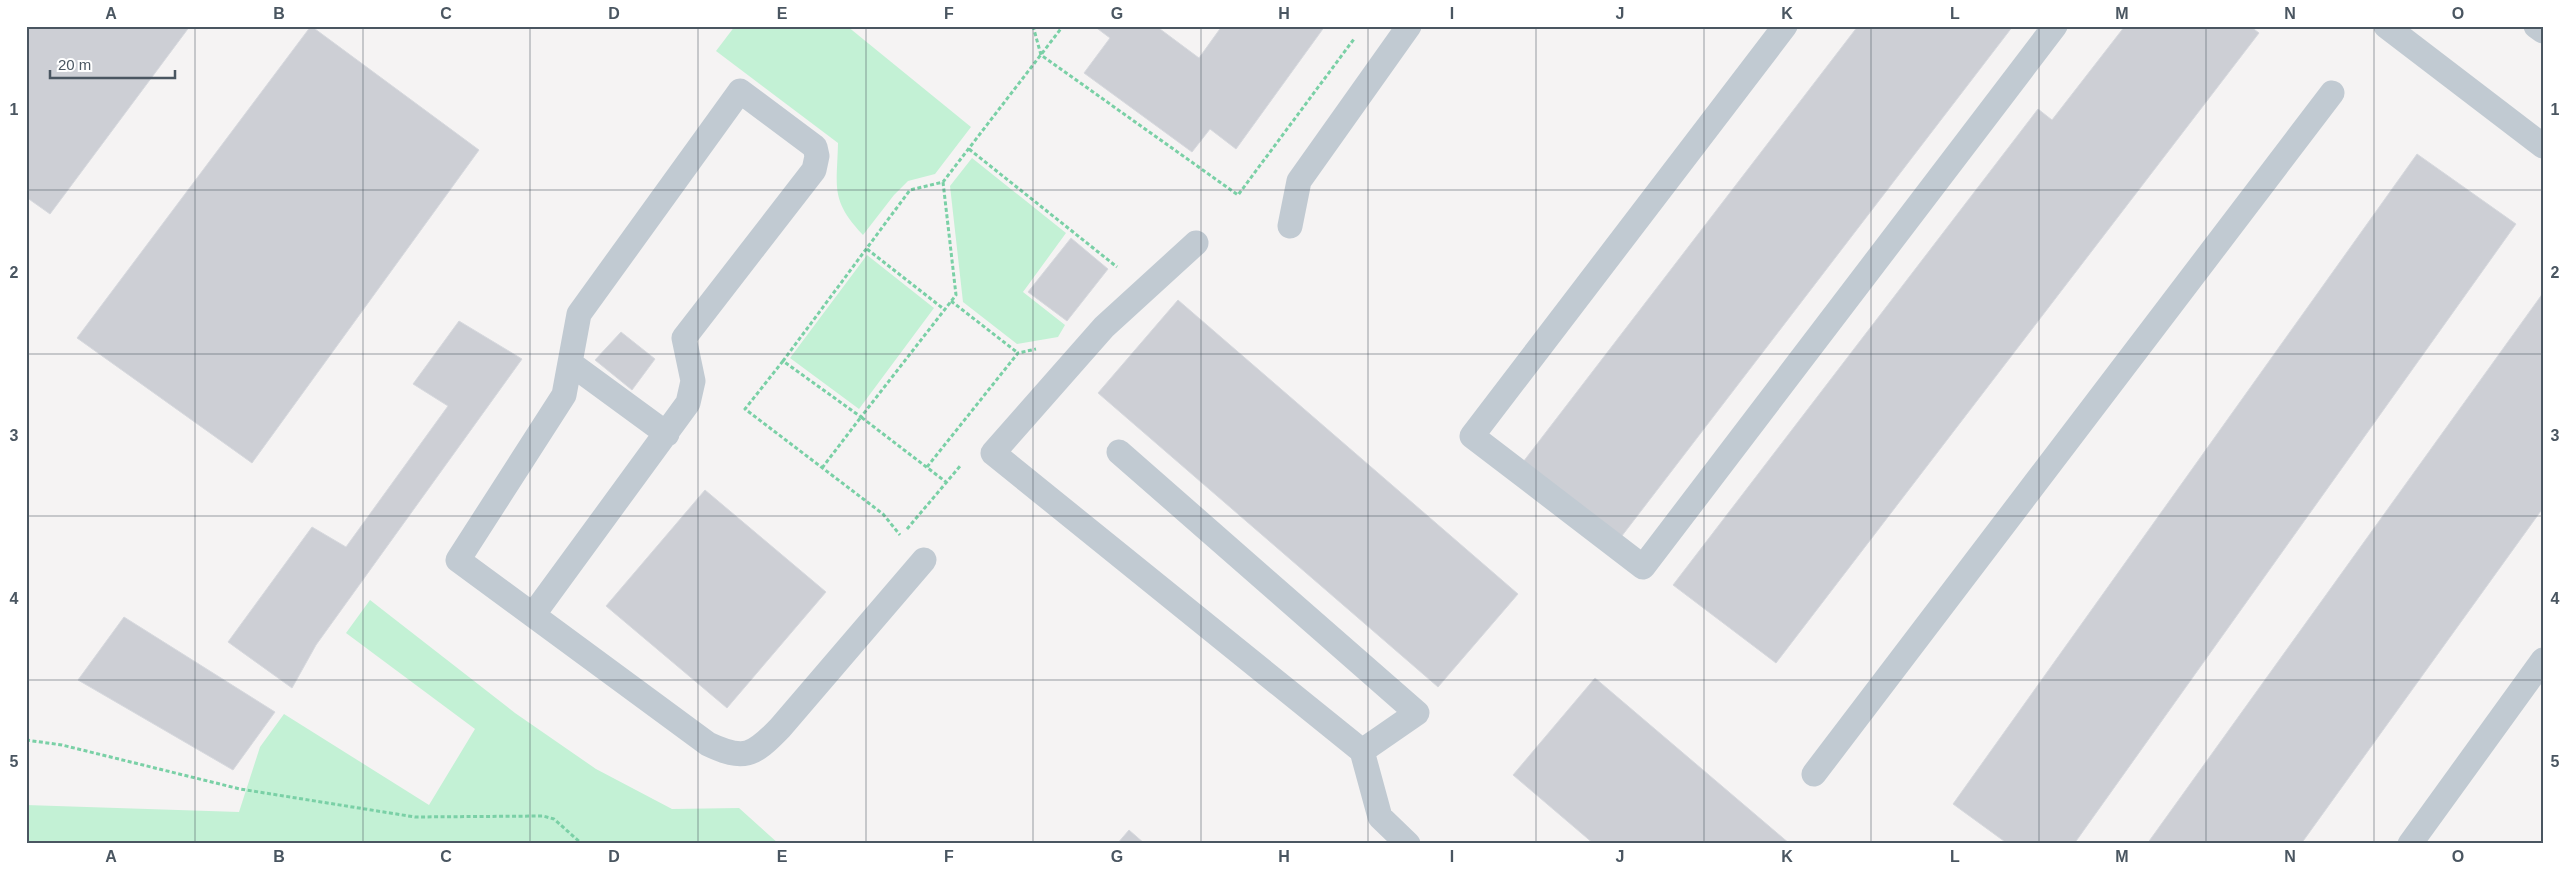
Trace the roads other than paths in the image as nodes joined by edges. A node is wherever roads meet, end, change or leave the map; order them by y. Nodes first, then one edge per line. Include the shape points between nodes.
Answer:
1 (1409, 26) edge
2 (1785, 26) edge
3 (2055, 26) edge
4 (2386, 26) edge
5 (2536, 26) edge
6 (2543, 31) edge
7 (2332, 93) dead end
8 (2543, 146) edge
9 (1290, 226) dead end
10 (1196, 243) dead end
11 (570, 363) junction
12 (667, 434) junction
13 (1118, 452) dead end
14 (924, 560) dead end
15 (533, 616) junction
16 (2543, 660) edge
17 (1362, 751) junction
18 (1814, 774) dead end
19 (1408, 844) edge
20 (2410, 844) edge

1 - 9 lane via 1299,181
2 - 3 lane via 1472,436 1643,567
4 - 8 lane
5 - 6 lane
7 - 18 lane
10 - 17 lane via 1104,327 993,453
11 - 12 lane
11 - 12 lane via 579,314 740,91 815,146 817,156 814,170 684,338 693,381 688,403
11 - 15 lane via 564,395 458,560
12 - 15 lane
13 - 17 lane via 1417,713
14 - 15 lane via 780,728 765,744 747,754 729,754 708,744
16 - 20 lane
17 - 19 lane via 1380,817

